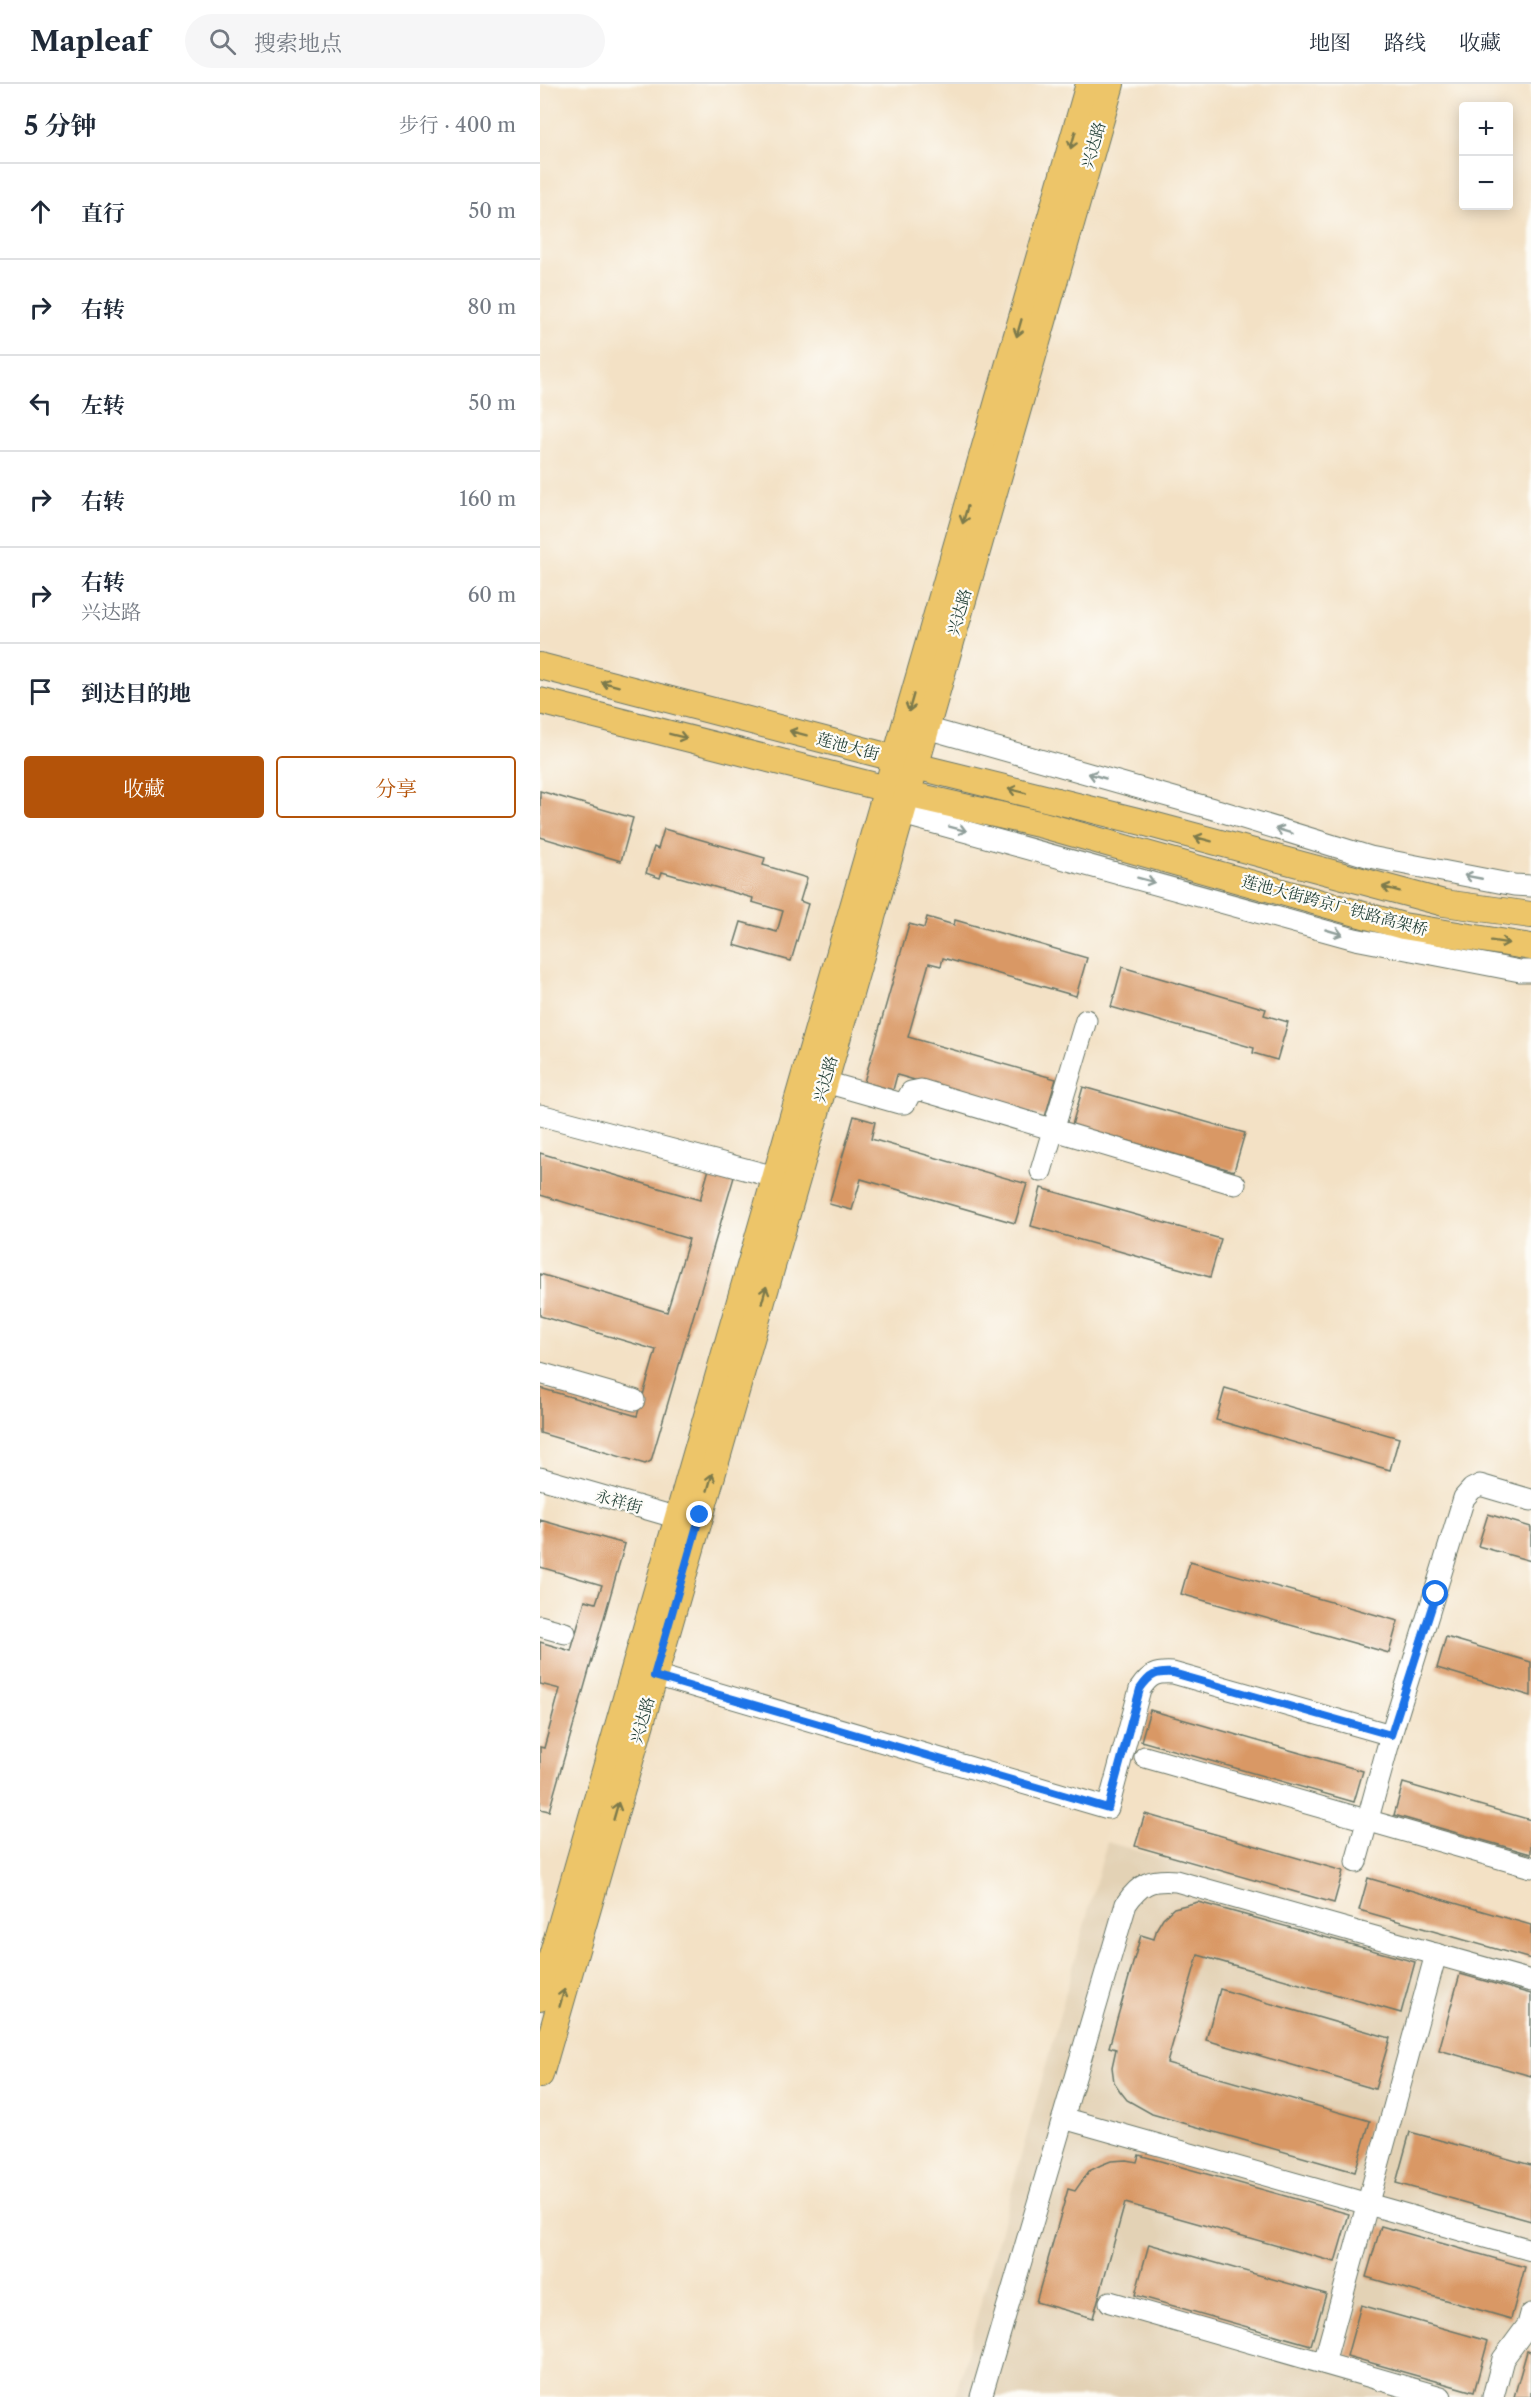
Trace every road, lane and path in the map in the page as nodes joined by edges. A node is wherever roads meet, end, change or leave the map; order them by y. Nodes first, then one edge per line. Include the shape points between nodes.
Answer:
1 (1089, 84) edge
2 (1111, 84) edge
3 (540, 666) edge
4 (540, 701) edge
5 (926, 728) junction
6 (905, 762) junction
7 (899, 798) junction
8 (1155, 826) joint
9 (1141, 852) joint
10 (1531, 886) edge
11 (1531, 915) edge
12 (1531, 946) edge
13 (1531, 971) edge
14 (1086, 1020) dead end
15 (825, 1082) junction
16 (540, 1115) edge
17 (1053, 1129) junction
18 (1041, 1170) dead end
19 (776, 1177) junction
20 (1235, 1184) dead end
21 (540, 1373) edge
22 (634, 1400) dead end
23 (540, 1478) edge
24 (1531, 1500) edge
25 (688, 1521) junction
26 (540, 1626) edge
27 (565, 1633) dead end
28 (654, 1676) junction
29 (1391, 1735) junction
30 (1145, 1757) dead end
31 (1367, 1820) junction
32 (1356, 1862) dead end
33 (1531, 1867) edge
34 (1436, 1954) junction
35 (1531, 1981) edge
36 (540, 1998) edge
37 (540, 2075) edge
38 (1063, 2118) junction
39 (1368, 2204) junction
40 (1531, 2250) edge
41 (1110, 2302) dead end
42 (1531, 2314) edge
43 (1324, 2363) junction
44 (981, 2397) edge
45 (1442, 2397) edge
46 (1492, 2397) edge

1 -> 6 main road, 兴达路
2 - 5 main road, 兴达路
6 -> 3 main road, 莲池大街
4 -> 7 main road, 莲池大街
5 - 6 main road, 兴达路
10 -> 5 street via 1370,857
6 - 7 main road, 兴达路
8 -> 6 main road, 莲池大街
7 - 9 main road, 莲池大街 via 1043,825
7 -> 13 street via 1355,939
7 - 15 main road, 兴达路
7 - 19 main road, 兴达路
11 -> 8 main road, 莲池大街跨京广铁路高架桥 via 1444,903
9 -> 12 main road, 莲池大街跨京广铁路高架桥 via 1403,926
14 - 17 street
15 - 17 street via 899,1103 905,1103 911,1092 921,1090
25 -> 15 main road, 兴达路
16 - 19 street
17 - 18 street
17 - 20 street
19 - 25 main road, 兴达路
21 - 22 street
23 - 25 street, 永祥街
24 - 29 street via 1480,1485 1464,1498
25 - 28 main road, 兴达路
25 - 36 main road, 兴达路
26 - 27 street
28 - 29 street via 1108,1808 1140,1689 1156,1672 1173,1673
37 -> 28 main road, 兴达路
29 - 31 street
30 - 31 street
31 - 32 street
31 - 33 street
34 - 35 street
34 - 38 street via 1176,1881 1145,1883 1126,1904
34 - 39 street
38 - 39 street
38 - 44 street
39 - 40 street
39 - 43 street
41 - 43 street
42 - 46 street via 1528,2325 1503,2359
43 - 45 street

